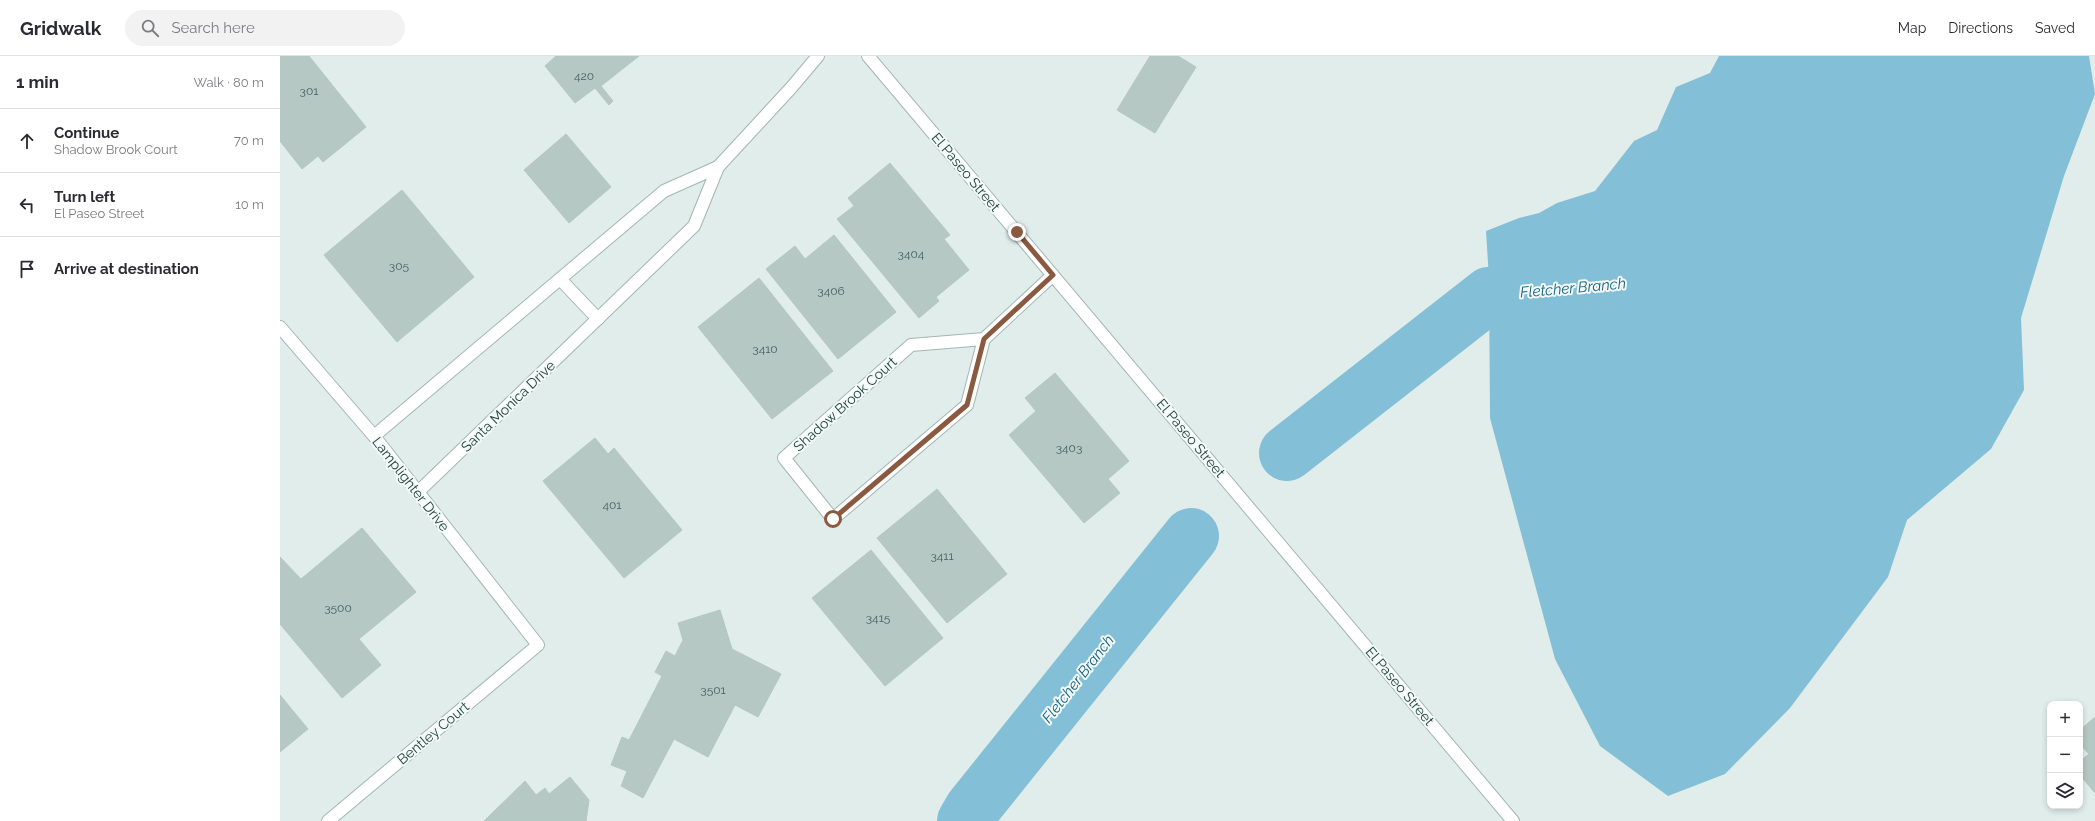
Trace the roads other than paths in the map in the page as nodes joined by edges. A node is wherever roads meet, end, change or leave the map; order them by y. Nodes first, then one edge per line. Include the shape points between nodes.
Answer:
1 (818, 56) edge
2 (868, 56) edge
3 (718, 167) junction
4 (1053, 275) junction
5 (560, 279) junction
6 (598, 319) junction
7 (280, 327) edge
8 (984, 339) junction
9 (374, 436) junction
10 (418, 492) junction
11 (538, 645) joint
12 (328, 821) edge
13 (1513, 821) edge

1 - 3 street, Santa Monica Drive
2 - 4 street, El Paseo Street
3 - 5 street, Santa Monica Drive via 664,191
3 - 6 street, Santa Monica Drive via 694,226
4 - 8 street
4 - 13 street, El Paseo Street
5 - 6 street
5 - 9 street, Santa Monica Drive
6 - 10 street, Santa Monica Drive
7 - 9 street, Lamplighter Drive
8 - 8 street, Shadow Brook Court via 911,344 784,458 833,519 967,405
9 - 10 street, Lamplighter Drive
10 - 11 street, Lamplighter Drive
11 - 12 street, Bentley Court

